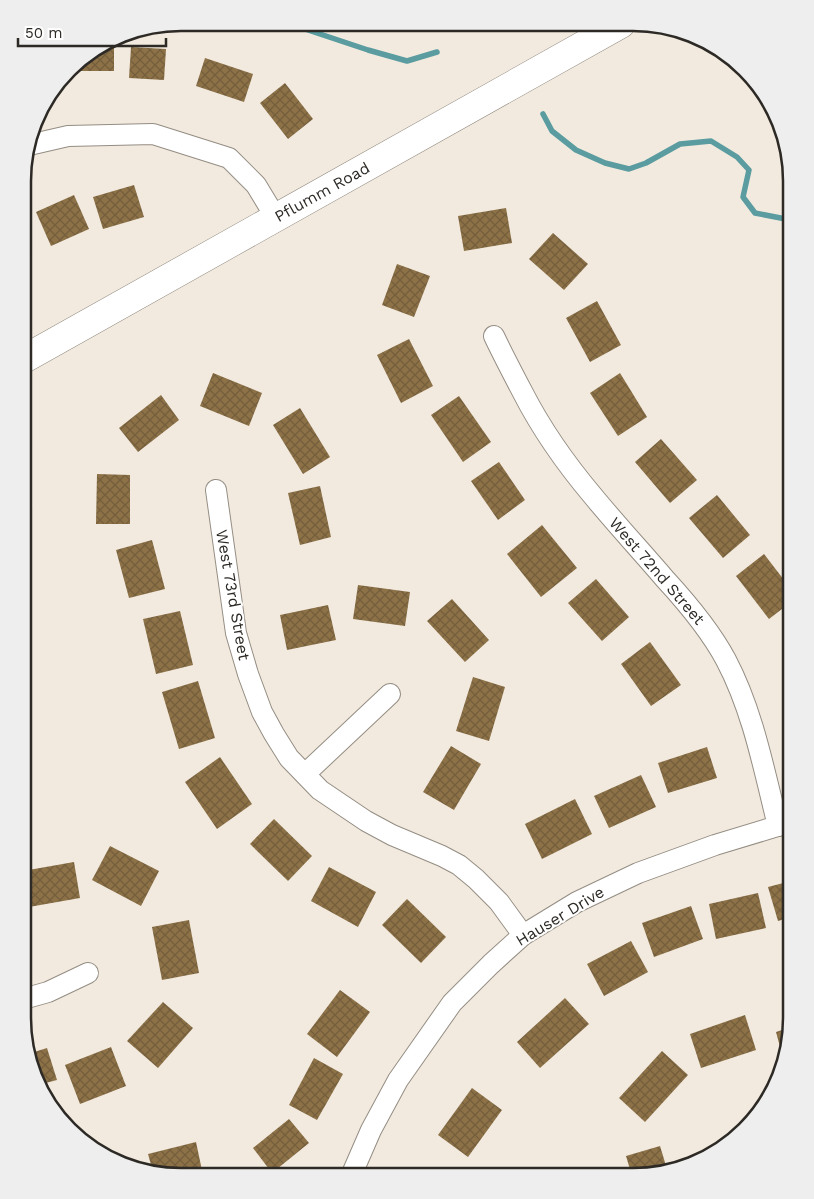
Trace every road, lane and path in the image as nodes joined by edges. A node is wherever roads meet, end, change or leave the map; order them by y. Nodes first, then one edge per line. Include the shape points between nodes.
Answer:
1 (609, 31) edge
2 (36, 143) edge
3 (276, 218) junction
4 (494, 336) dead end
5 (31, 355) edge
6 (216, 490) dead end
7 (390, 694) dead end
8 (305, 774) junction
9 (782, 819) edge
10 (782, 825) edge
11 (523, 935) junction
12 (88, 973) dead end
13 (31, 997) edge
14 (354, 1168) edge

1 - 3 main road, Pflumm Road
2 - 3 street via 68,136 153,134 229,158 256,185
3 - 5 main road, Pflumm Road
4 - 9 street, West 72nd Street via 523,394 566,462 709,631 742,696
6 - 8 street, West 73rd Street via 236,633 248,674 274,734 289,758
7 - 8 street
8 - 11 street, West 73rd Street via 320,790 366,821 460,866 499,902
10 - 11 street, Hauser Drive via 638,873 577,902
11 - 14 street, Hauser Drive via 452,1003 398,1080
12 - 13 street

